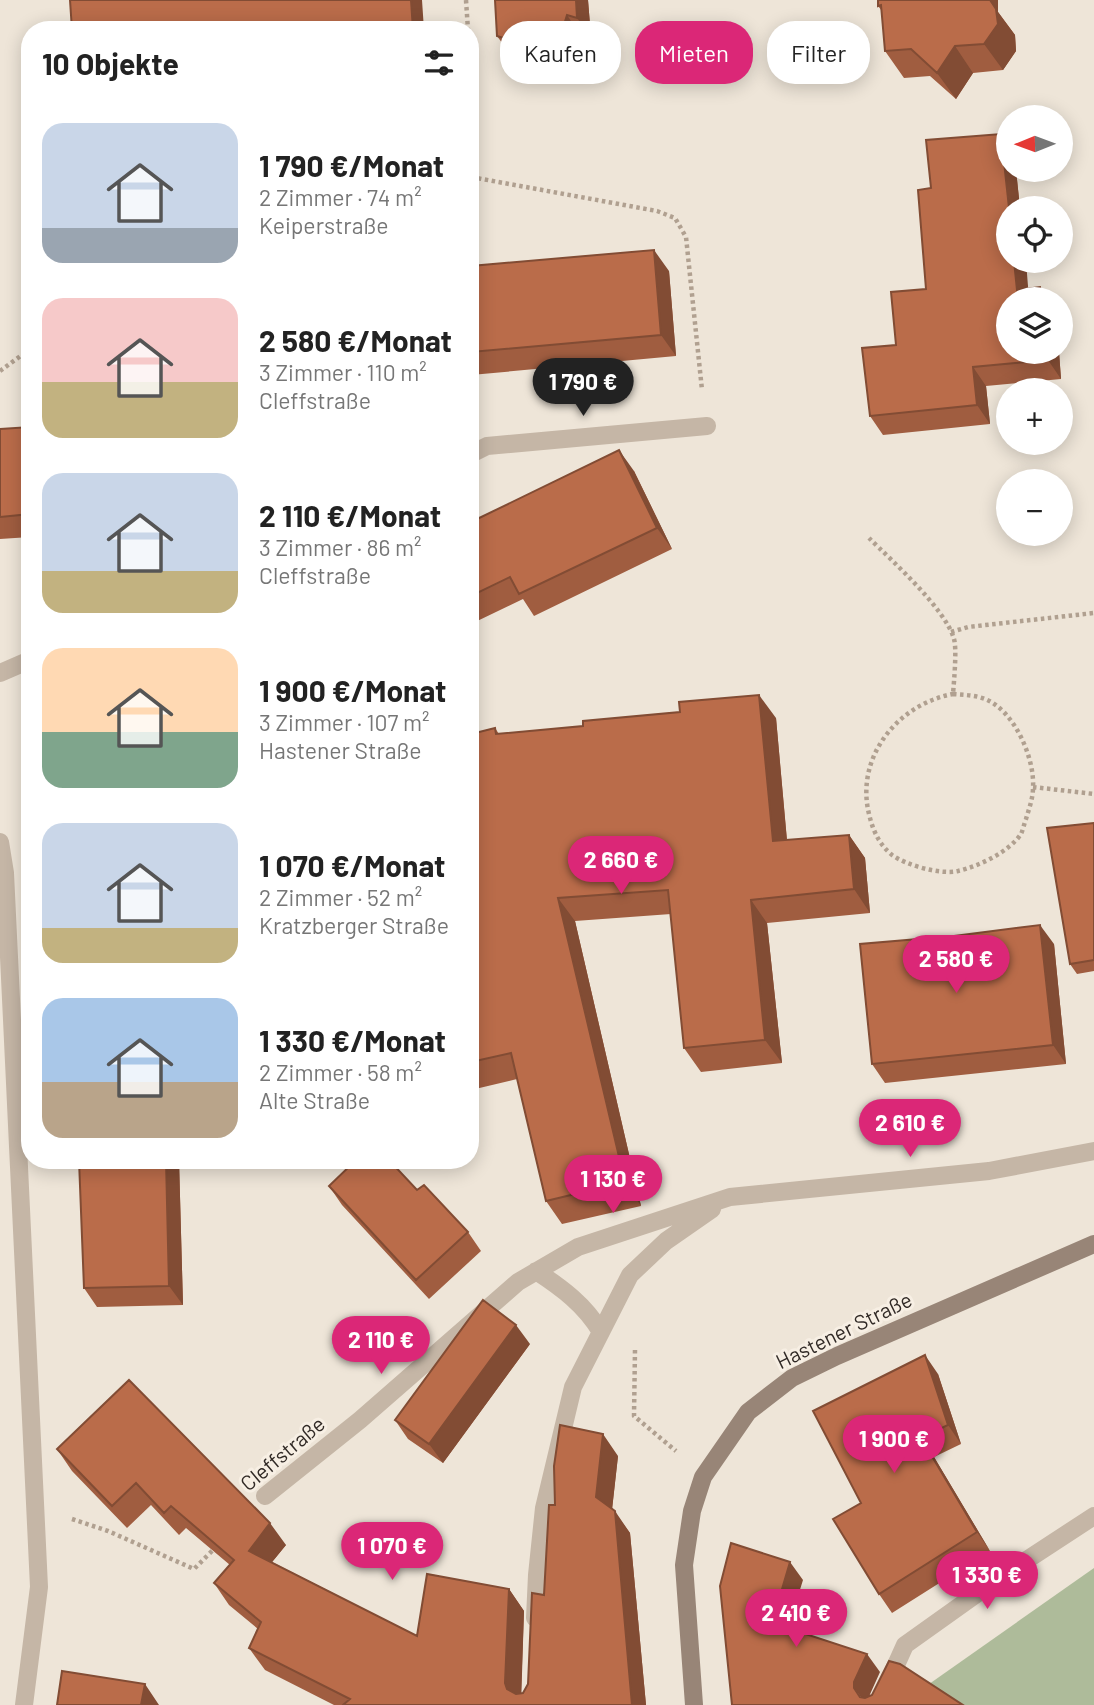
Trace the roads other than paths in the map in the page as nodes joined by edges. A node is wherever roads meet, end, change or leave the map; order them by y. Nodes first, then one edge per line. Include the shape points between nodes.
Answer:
1 (706, 426) road end
2 (479, 450) edge
3 (21, 664) edge
4 (0, 673) edge
5 (0, 842) edge
6 (1094, 1151) edge
7 (730, 1197) junction
8 (1094, 1244) edge
9 (536, 1271) junction
10 (601, 1332) junction
11 (265, 1496) dead end
12 (1094, 1516) edge
13 (534, 1640) edge
14 (24, 1705) edge
15 (694, 1705) edge
16 (878, 1705) edge

1 - 2 street
3 - 4 street
5 - 14 street via 39,1587
6 - 7 street, Cleffstraße via 989,1171
7 - 9 street, Cleffstraße via 578,1247
7 - 10 street via 666,1241 630,1275
8 - 15 main road, Hastener Straße via 793,1378 748,1412 703,1477 692,1511 684,1565
9 - 10 street via 590,1314
9 - 11 street, Cleffstraße
10 - 13 street via 573,1387 544,1508
12 - 16 street via 905,1645

